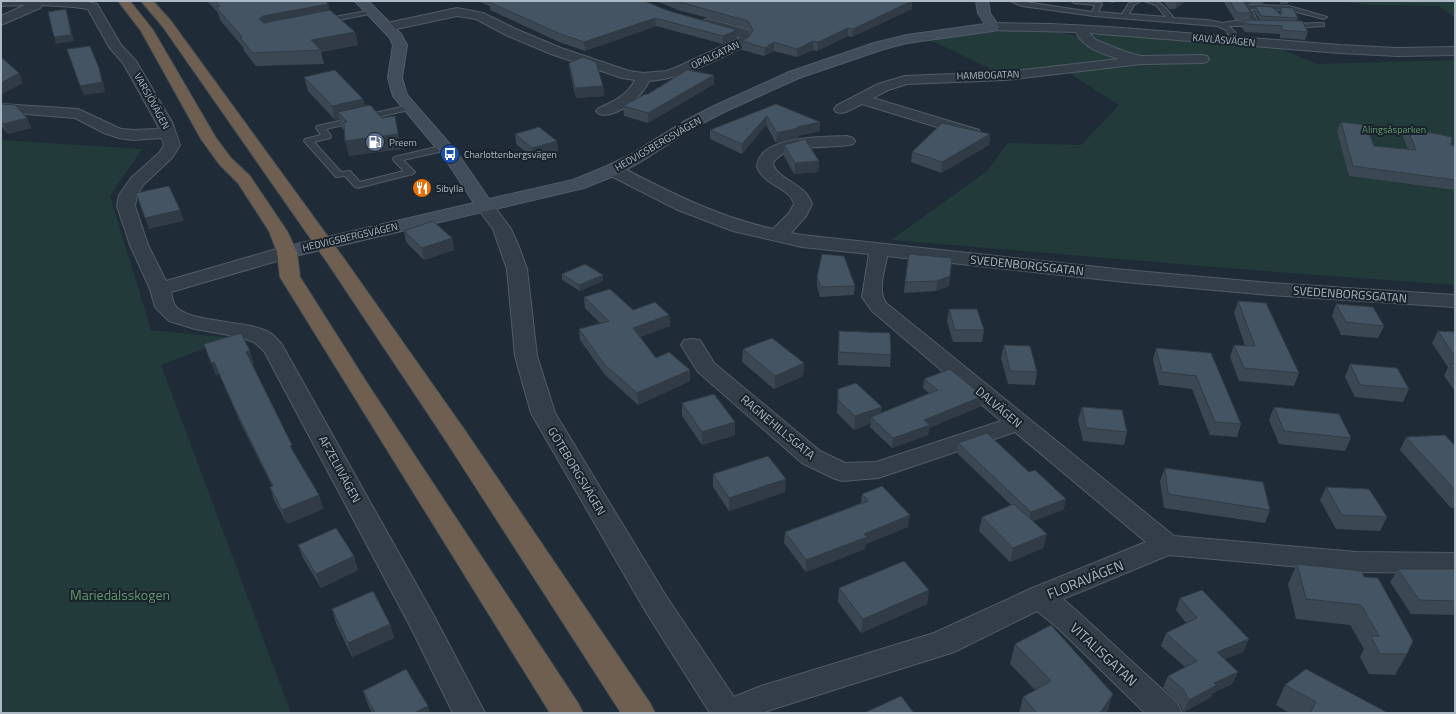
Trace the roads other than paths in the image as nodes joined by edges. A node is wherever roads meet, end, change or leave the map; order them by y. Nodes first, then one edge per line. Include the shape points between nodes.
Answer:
1 (124, 1) edge
2 (147, 1) edge
3 (360, 1) edge
4 (982, 1) edge
5 (1013, 1) edge
6 (1074, 1) edge
7 (1138, 1) edge
8 (1148, 1) edge
9 (1, 2) edge
10 (40, 2) junction
11 (457, 7) edge
12 (372, 12) junction
13 (1094, 14) junction
14 (1124, 17) junction
15 (1324, 17) dead end
16 (694, 19) edge
17 (1172, 20) junction
18 (1, 21) edge
19 (319, 22) edge
20 (1223, 25) junction
21 (1283, 25) edge
22 (1322, 25) dead end
23 (387, 27) junction
24 (993, 27) junction
25 (1081, 30) junction
26 (1236, 41) junction
27 (1455, 51) edge
28 (1202, 59) dead end
29 (1141, 60) junction
30 (643, 77) junction
31 (861, 98) junction
32 (1, 108) edge
33 (410, 108) junction
34 (841, 109) dead end
35 (604, 111) dead end
36 (169, 133) junction
37 (980, 135) edge
38 (847, 141) dead end
39 (445, 148) junction
40 (613, 170) junction
41 (485, 206) junction
42 (776, 236) junction
43 (324, 242) junction
44 (879, 249) junction
45 (287, 252) junction
46 (160, 288) junction
47 (1455, 301) edge
48 (692, 345) dead end
49 (1019, 423) junction
50 (1166, 545) junction
51 (1455, 564) edge
52 (1040, 597) junction
53 (469, 713) edge
54 (567, 713) edge
55 (639, 713) edge
56 (727, 713) edge
57 (733, 713) edge
58 (1166, 713) edge

1 - 45 highway via 147,30 209,139 225,161 244,180 278,231
2 - 43 highway via 167,24
3 - 12 street
4 - 24 street via 984,13
5 - 13 lane
6 - 13 lane via 1099,4
7 - 14 lane via 1131,4
8 - 17 lane via 1158,4
9 - 10 street, VARSJÖVÄGEN
10 - 18 street
10 - 36 street, VARSJÖVÄGEN via 80,3 93,7 116,47 129,61
11 - 23 street, OPALGATAN
11 - 30 street, OPALGATAN via 556,51
12 - 19 lane
12 - 23 street
13 - 14 lane
14 - 17 lane
15 - 20 lane via 1289,8 1249,7 1247,9 1261,24
16 - 30 street, OPALGATAN via 743,33 746,37 743,42 680,71
17 - 20 lane
20 - 26 lane via 1232,31
21 - 22 lane
23 - 33 street via 400,45 395,78 400,96
24 - 25 street, KAVLÅSVÄGEN
24 - 40 street, HEDVIGSBERGSVÄGEN via 907,39 794,75 688,125
25 - 26 street, KAVLÅSVÄGEN
25 - 29 street via 1091,43
26 - 27 street, KAVLÅSVÄGEN via 1374,52
28 - 29 street
29 - 31 street, HAMBOGATAN via 1005,76 905,80
30 - 35 street via 640,87 632,96
31 - 34 street, HAMBOGATAN
31 - 37 street
32 - 36 street via 78,114 119,133
33 - 39 street
33 - 39 lane via 320,128 327,136 308,141 339,175 347,173 358,185 410,172 397,159
36 - 46 street, VARSJÖVÄGEN via 172,145 166,155 137,182 128,195 126,206 139,245
38 - 42 street via 809,143 781,150 771,154 765,162 771,175 798,193 803,204 802,209
39 - 41 street
40 - 41 street, HEDVIGSBERGSVÄGEN via 578,184
40 - 42 street, SVEDENBORGSGATAN via 684,206
41 - 43 street, HEDVIGSBERGSVÄGEN
41 - 56 street, GÖTEBORGSVÄGEN via 502,229 517,270 526,356 543,413 656,604
42 - 44 street, SVEDENBORGSGATAN
43 - 45 street, HEDVIGSBERGSVÄGEN
43 - 55 highway via 456,435
44 - 47 street, SVEDENBORGSGATAN via 1270,289
44 - 49 street, DALVÄGEN via 872,297 879,307
45 - 46 street
45 - 54 highway via 290,276
46 - 53 street, AFZELIIVÄGEN via 165,307 176,317 195,323 244,331 262,337 273,348 424,624
48 - 49 street, RAGNEHILLSGATA via 706,367 811,457 842,472 878,470
49 - 50 street, DALVÄGEN
50 - 51 street, FLORAVÄGEN via 1356,562
50 - 52 street, FLORAVÄGEN
52 - 57 street, FLORAVÄGEN via 943,643 761,699
52 - 58 street, VITALISGATAN via 1068,620

